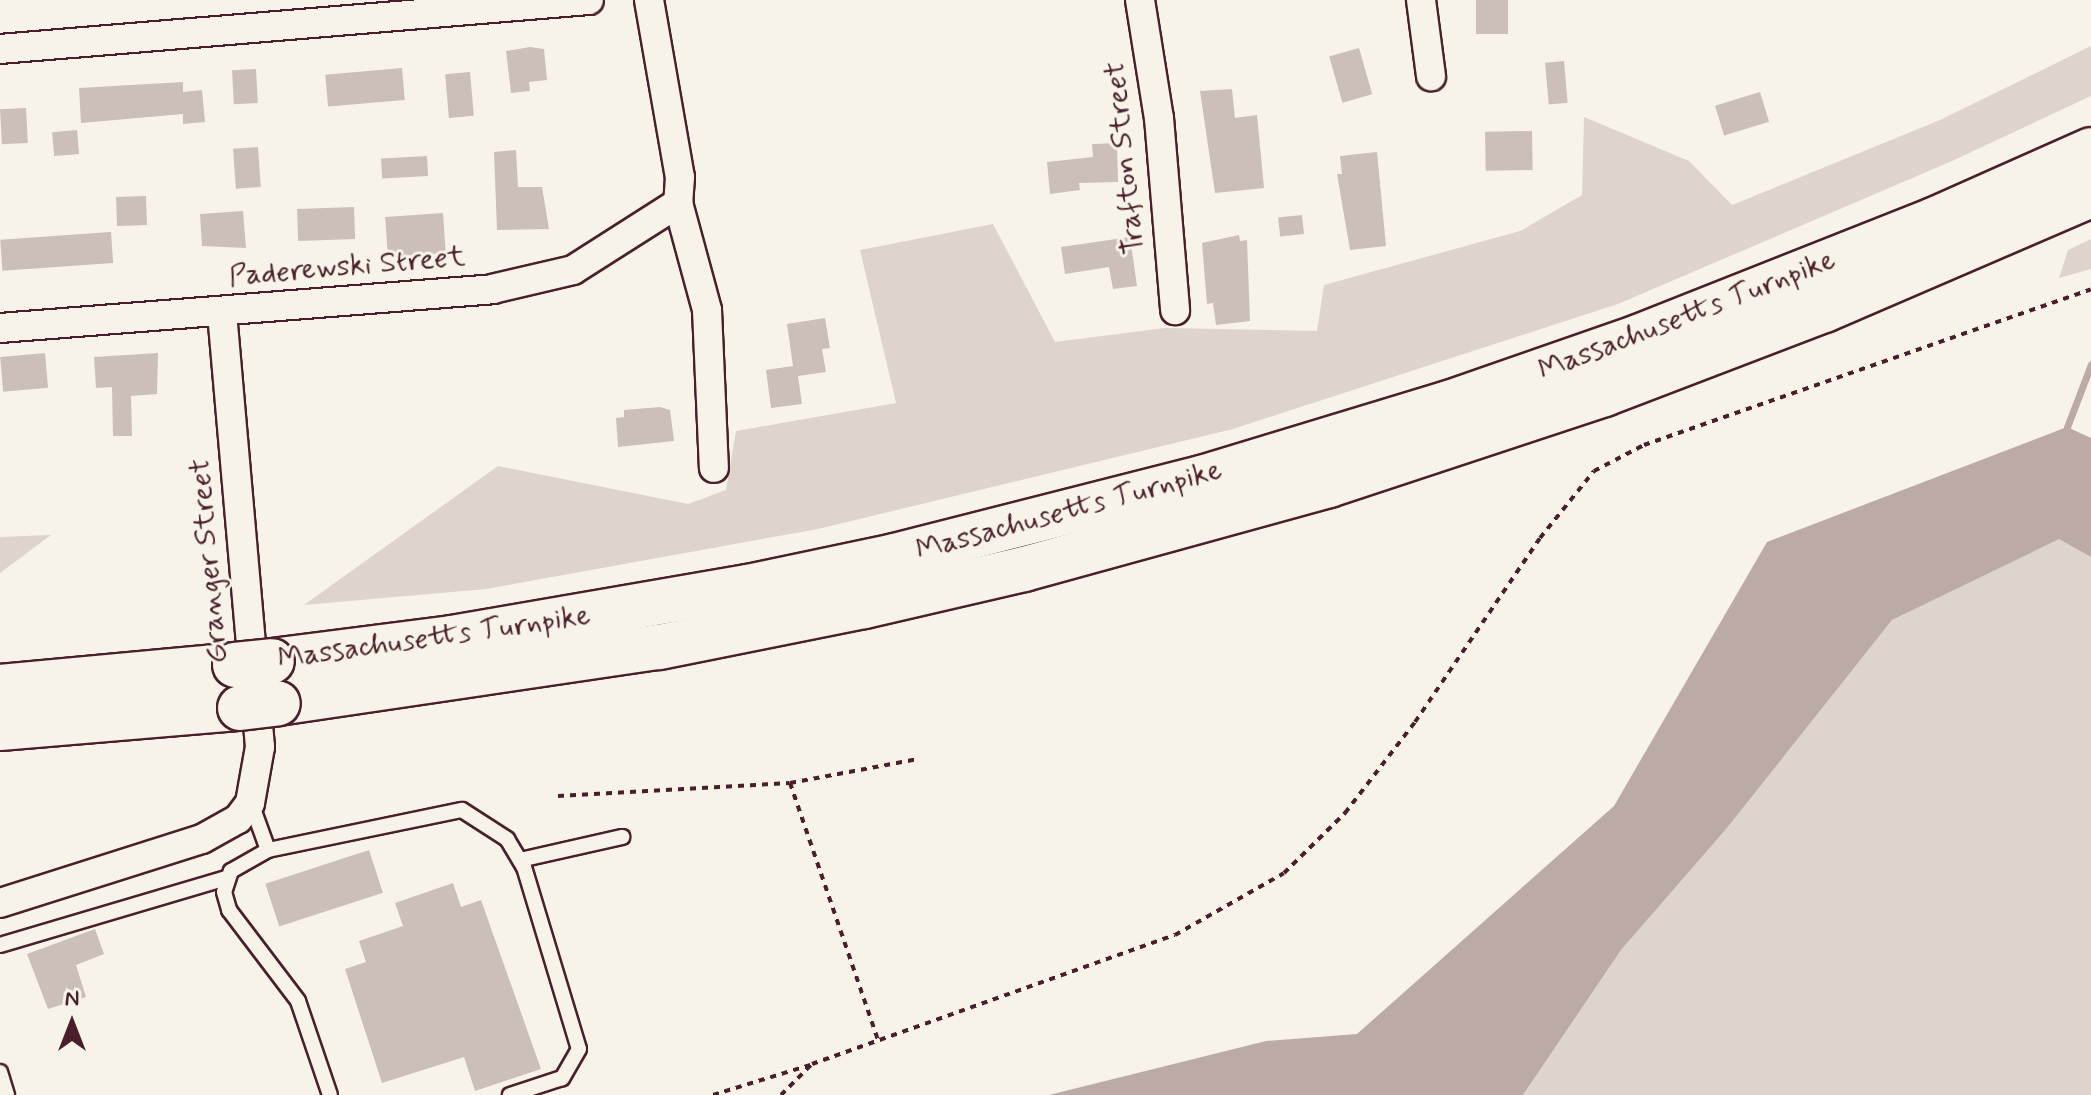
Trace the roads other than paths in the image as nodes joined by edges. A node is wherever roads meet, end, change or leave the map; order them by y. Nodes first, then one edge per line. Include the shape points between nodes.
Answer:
1 (589, 0) edge
2 (649, 0) edge
3 (1140, 0) edge
4 (1421, 0) edge
5 (0, 49) edge
6 (1431, 76) dead end
7 (2091, 150) edge
8 (2091, 195) edge
9 (678, 203) junction
10 (1175, 310) dead end
11 (222, 312) junction
12 (0, 328) edge
13 (714, 468) dead end
14 (256, 684) junction
15 (0, 687) edge
16 (0, 728) edge
17 (250, 803) junction
18 (622, 837) dead end
19 (268, 850) junction
20 (520, 860) junction
21 (226, 878) junction
22 (0, 903) edge
23 (0, 945) edge
24 (0, 1072) edge
25 (7, 1095) edge
26 (330, 1095) edge
27 (510, 1095) edge

1 - 5 street
2 - 9 street via 680,177
3 - 10 street, Trafton Street via 1159,118
4 - 6 street
7 - 14 highway, Massachusetts Turnpike via 1850,255 1638,337 1422,412 1202,478 910,553 452,638
8 - 14 highway, Massachusetts Turnpike via 1604,394 1329,485 1024,569 659,647
9 - 11 street, Paderewski Street via 573,270 492,289
9 - 13 street via 707,310
11 - 12 street, Paderewski Street
11 - 17 street, Granger Street via 260,747
14 - 15 highway, Massachusetts Turnpike
14 - 16 highway, Massachusetts Turnpike
17 - 19 lane
17 - 22 street via 238,819 202,839
18 - 20 lane
19 - 20 lane via 462,810 507,839
19 - 21 lane via 240,863
20 - 27 lane via 579,1049 562,1078
21 - 23 lane
21 - 26 lane via 229,910 298,1001
24 - 25 lane

